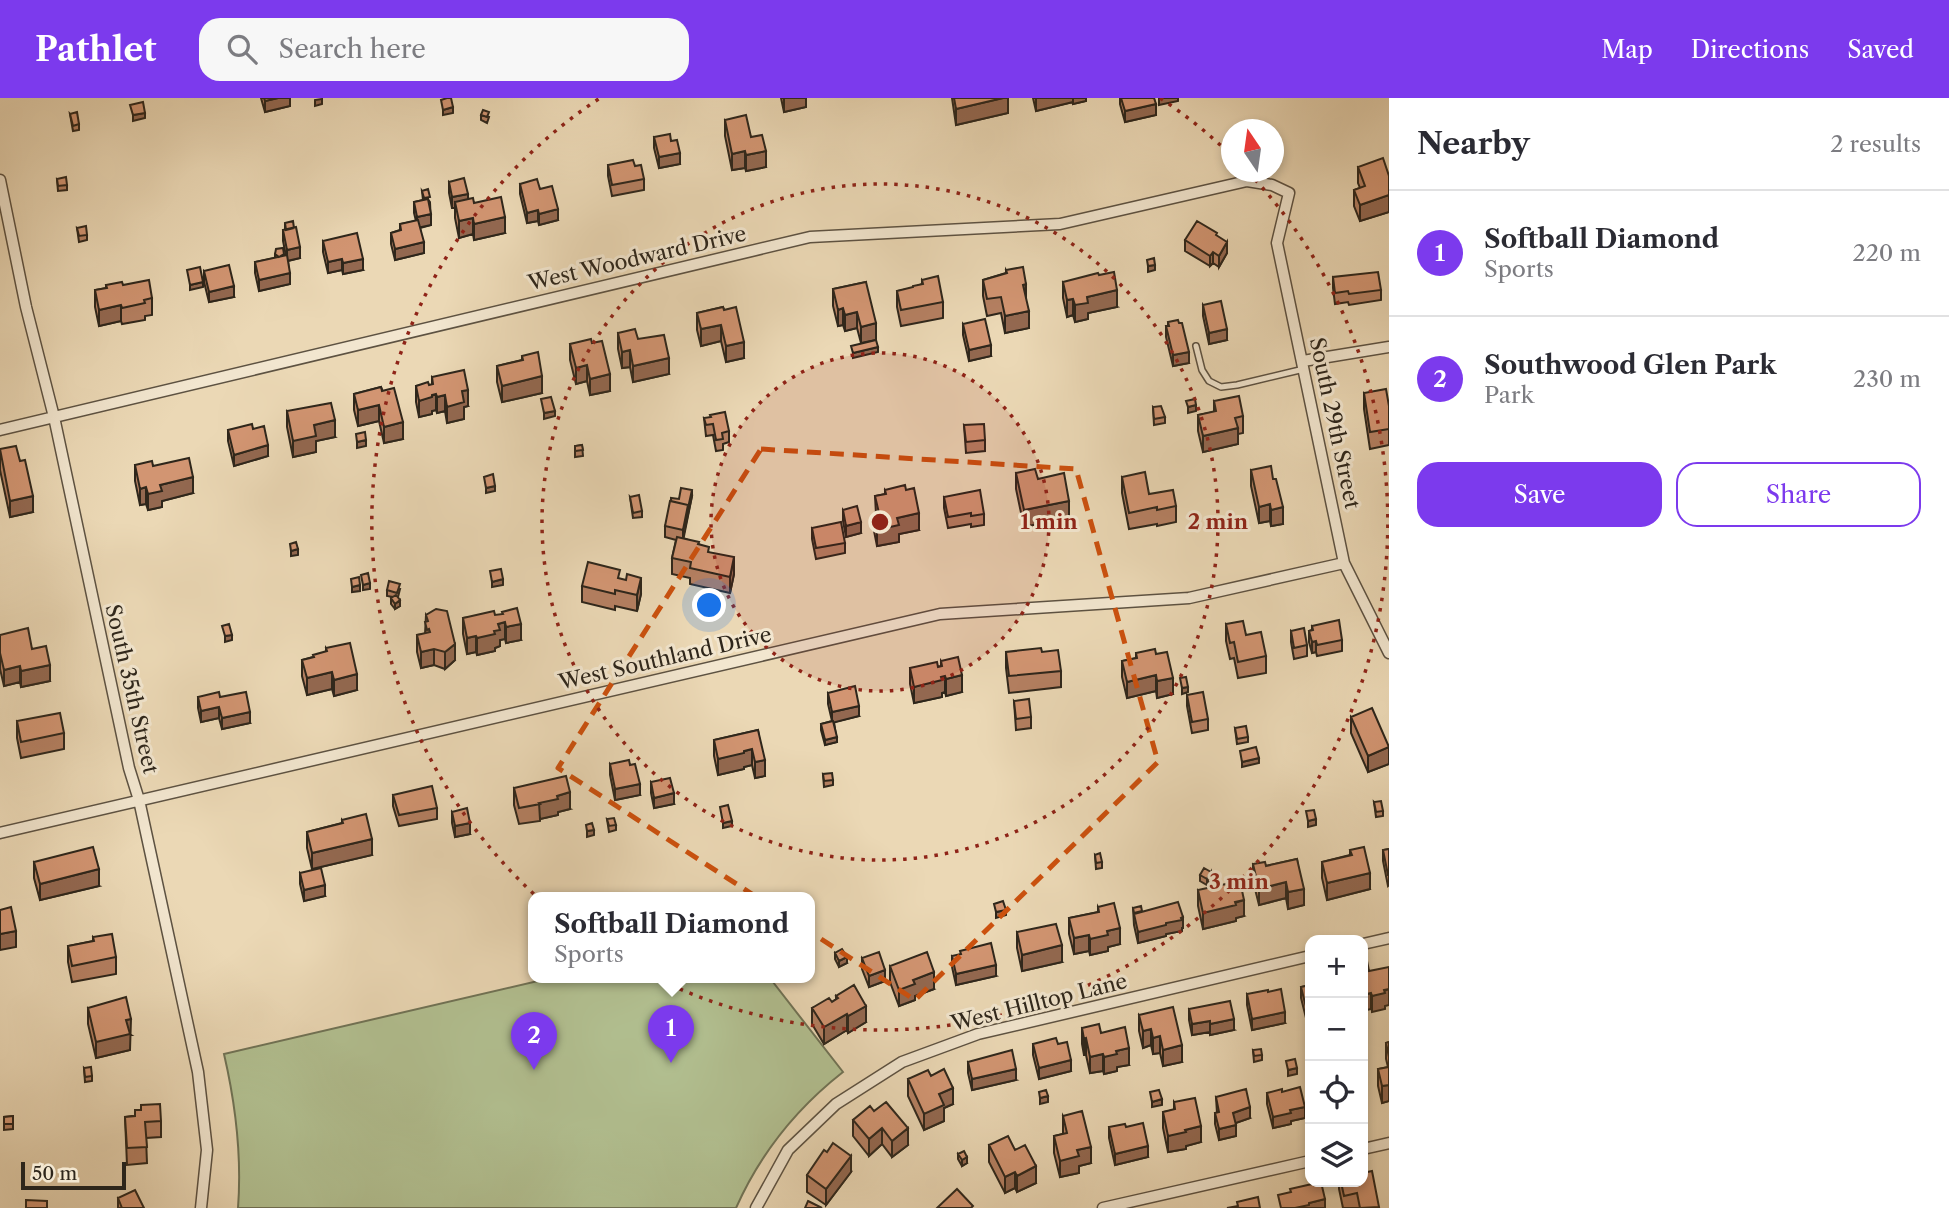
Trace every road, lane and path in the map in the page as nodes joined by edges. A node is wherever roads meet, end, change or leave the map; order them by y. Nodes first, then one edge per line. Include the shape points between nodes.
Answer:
1 (0, 180) edge
2 (1289, 193) joint
3 (1196, 346) dead end
4 (1389, 347) edge
5 (1303, 365) junction
6 (54, 417) junction
7 (0, 430) edge
8 (1345, 563) junction
9 (1389, 653) edge
10 (139, 800) junction
11 (0, 833) edge
12 (1389, 938) edge
13 (1368, 943) edge
14 (1305, 957) edge
15 (1389, 1143) edge
16 (1368, 1148) edge
17 (1305, 1162) edge
18 (201, 1208) edge
19 (756, 1208) edge
20 (1103, 1208) edge

1 - 6 street, South 35th Street
2 - 5 street, South 29th Street via 1278,243
2 - 6 street, West Woodward Drive via 1247,181 1060,224 810,237
3 - 5 lane via 1202,370 1209,381 1221,387
4 - 5 street
5 - 8 street, South 29th Street
6 - 7 street, West Woodward Drive
6 - 10 street, South 35th Street
8 - 9 street, South 29th Street
8 - 10 street, West Southland Drive via 1189,598 940,614
10 - 11 street, West Southland Drive
10 - 18 street, South 35th Street via 198,1072 207,1150
12 - 13 street
14 - 19 street, West Hilltop Lane via 978,1034 902,1062 836,1104 788,1150
15 - 16 street
17 - 20 street

